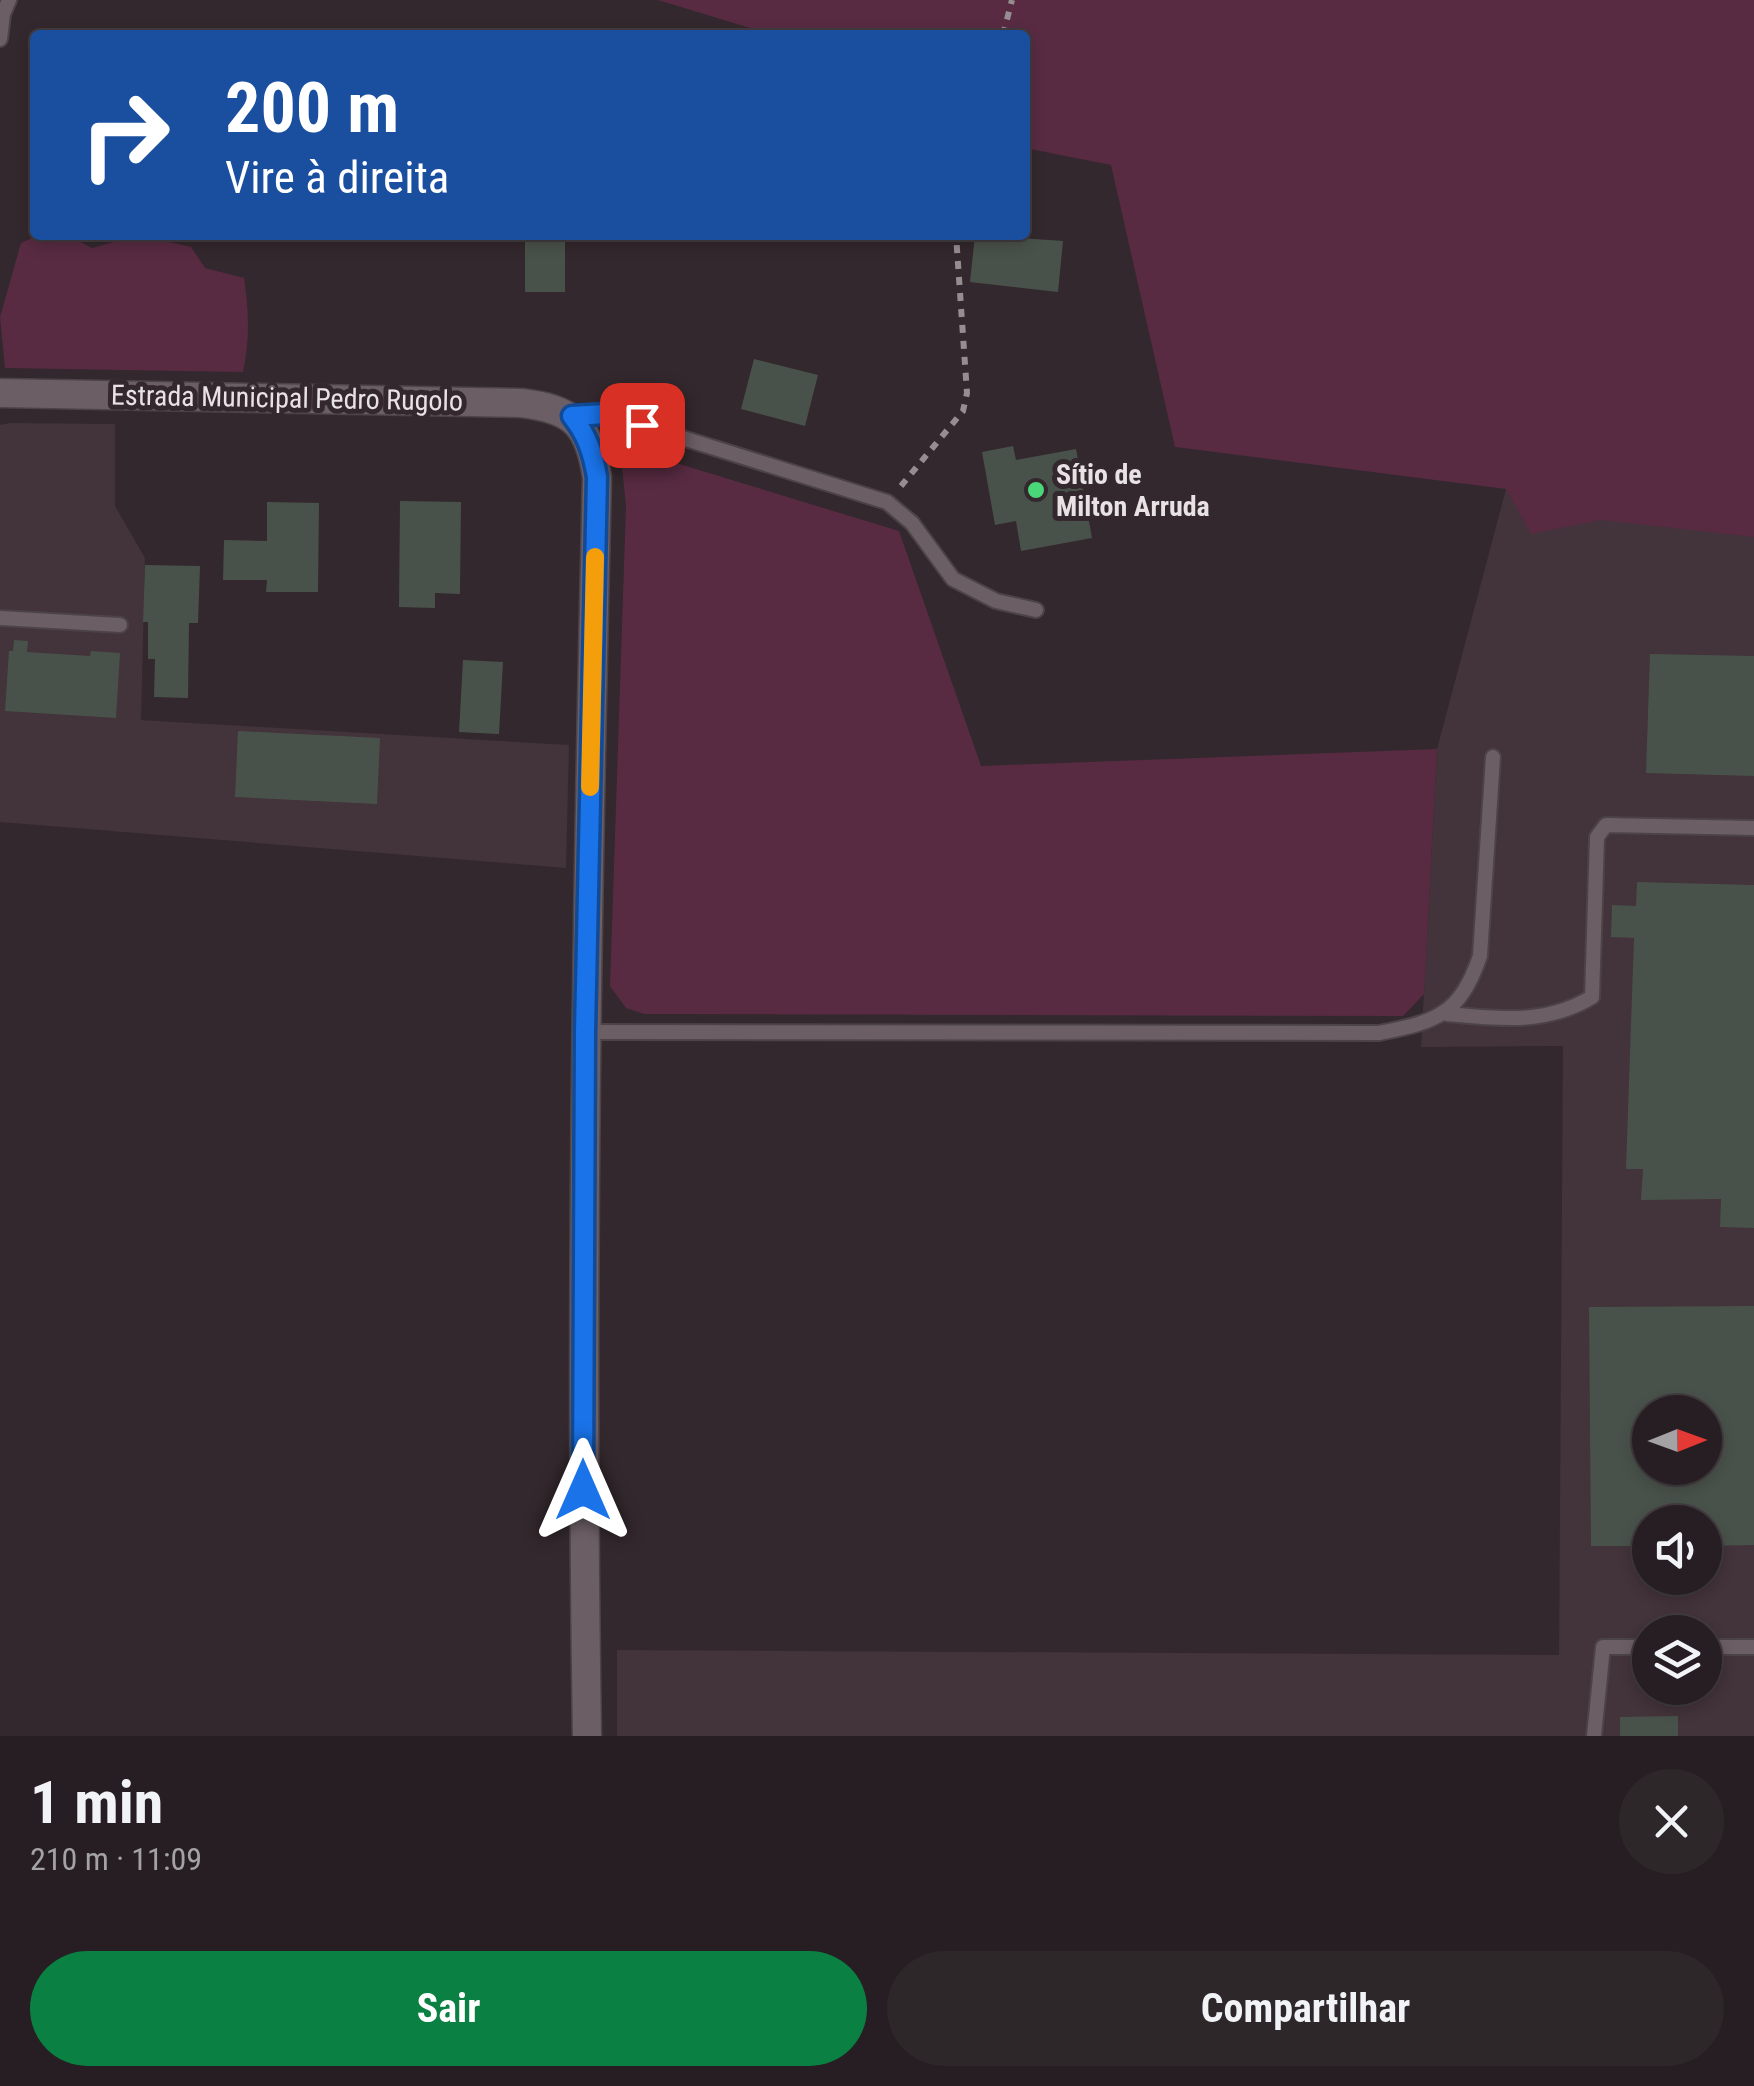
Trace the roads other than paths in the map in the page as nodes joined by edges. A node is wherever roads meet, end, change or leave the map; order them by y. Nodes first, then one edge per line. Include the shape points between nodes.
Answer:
1 (8, 0) edge
2 (0, 39) edge
3 (0, 393) edge
4 (572, 416) junction
5 (1036, 610) dead end
6 (0, 618) edge
7 (120, 625) dead end
8 (1493, 757) dead end
9 (1754, 828) edge
10 (1446, 1014) junction
11 (585, 1032) junction
12 (1632, 1647) edge
13 (1722, 1647) edge
14 (1754, 1647) edge
15 (587, 1736) edge
16 (1594, 1736) edge

1 - 2 lane
3 - 4 street, Estrada Municipal Pedro Rugolo via 522,403
4 - 5 lane via 606,414 887,502 912,523 954,579 996,601
4 - 11 street via 593,454 597,477
6 - 7 lane
8 - 10 lane via 1480,956 1470,983
9 - 10 lane via 1606,826 1598,837 1592,998 1532,1020
10 - 11 lane via 1380,1033
11 - 15 street
12 - 16 lane via 1603,1646
13 - 14 lane

